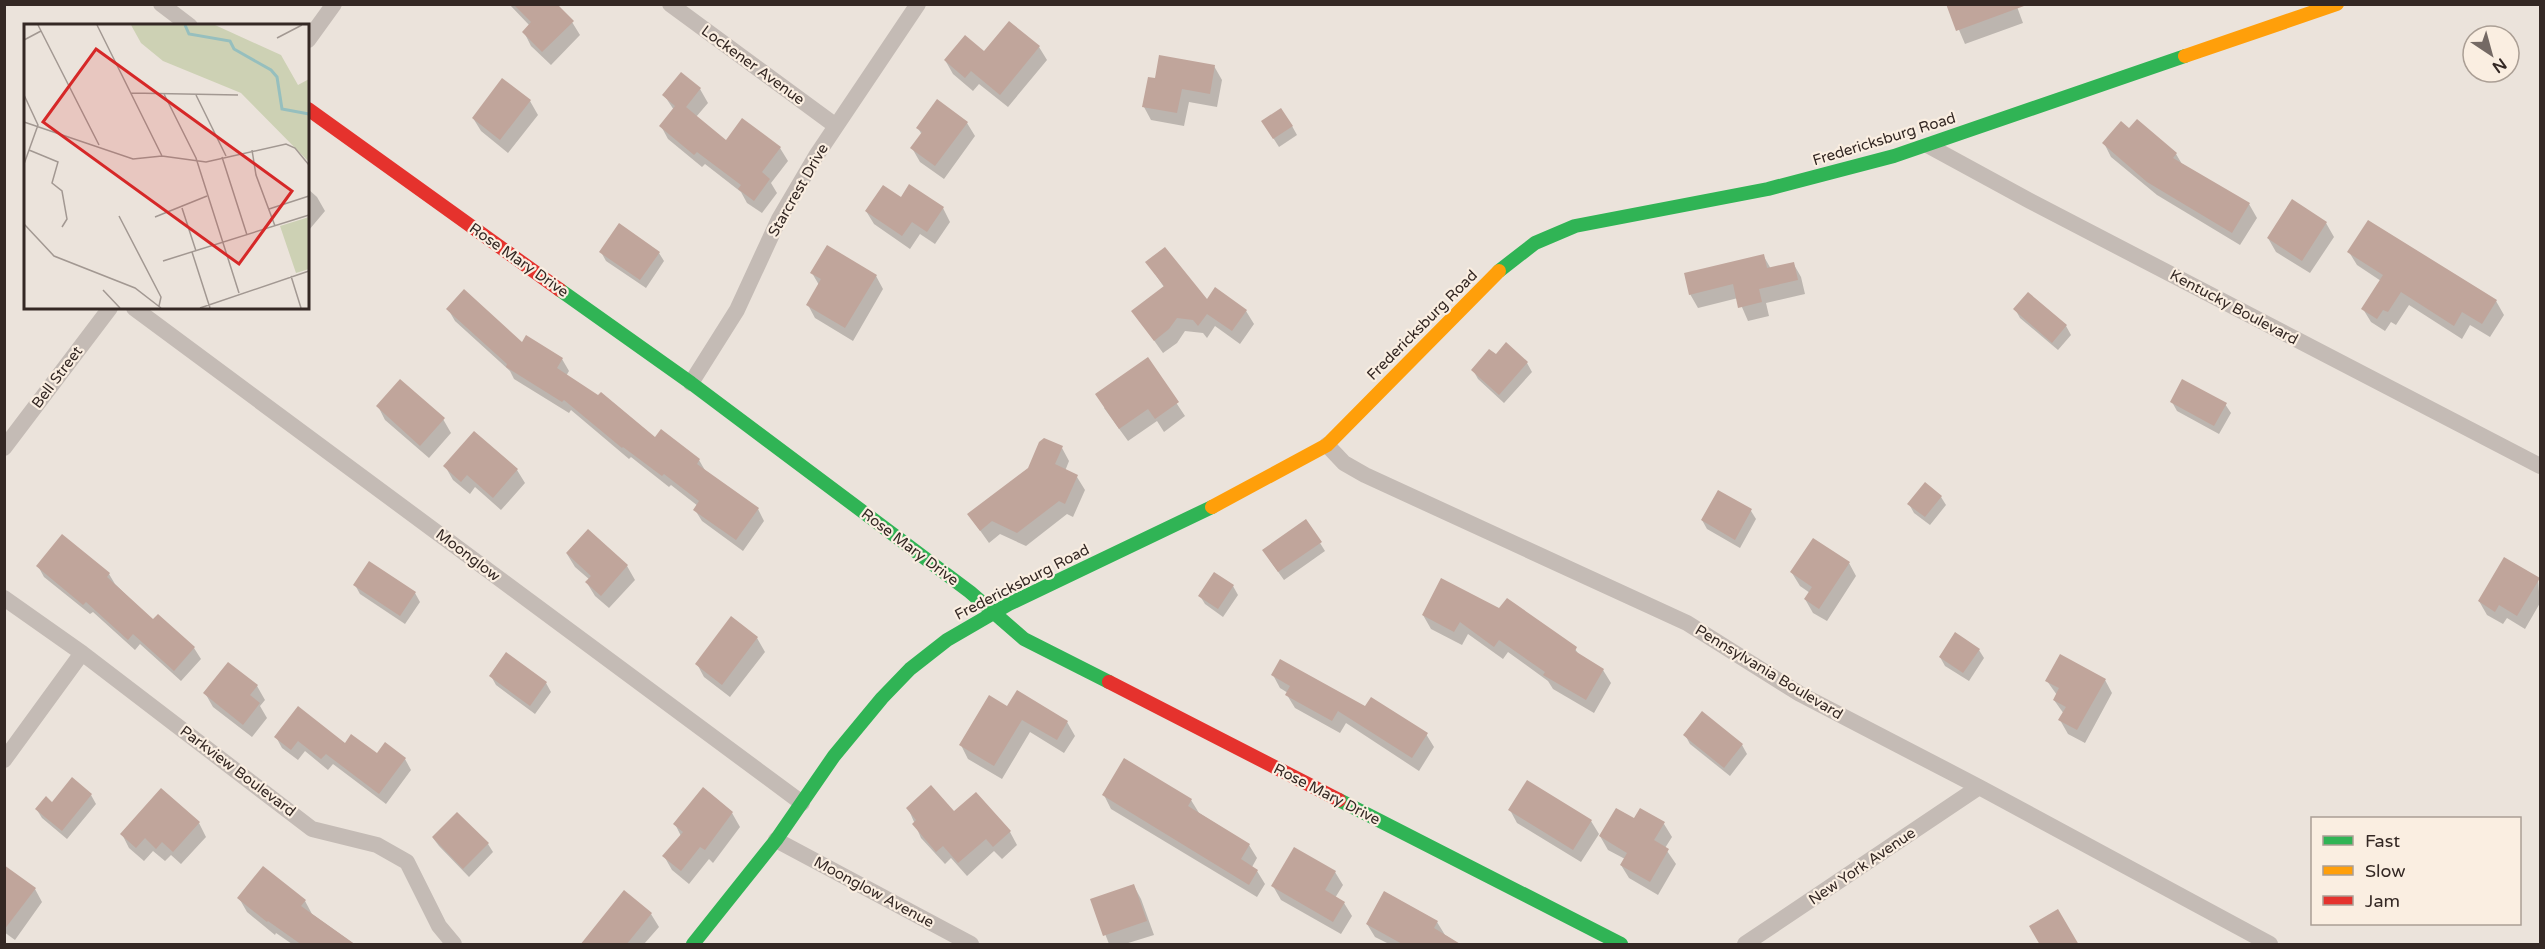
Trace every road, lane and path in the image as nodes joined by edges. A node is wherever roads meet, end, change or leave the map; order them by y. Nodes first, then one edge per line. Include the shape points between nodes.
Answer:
1 (161, 4) edge
2 (334, 4) edge
3 (669, 4) edge
4 (918, 4) edge
5 (2337, 4) edge
6 (187, 24) edge
7 (309, 39) edge
8 (309, 110) edge
9 (836, 126) junction
10 (1929, 146) junction
11 (109, 309) edge
12 (135, 309) edge
13 (692, 383) junction
14 (1327, 445) junction
15 (4, 448) edge
16 (2541, 466) edge
17 (4, 598) edge
18 (994, 613) junction
19 (82, 652) junction
20 (4, 760) edge
21 (1979, 787) junction
22 (802, 803) junction
23 (776, 840) junction
24 (454, 945) edge
25 (693, 945) edge
26 (971, 945) edge
27 (1621, 945) edge
28 (1745, 945) edge
29 (2270, 945) edge

1 - 6 street
2 - 7 street
3 - 9 street, Lockener Avenue
4 - 9 street, Starcrest Drive
5 - 10 street, Fredericksburg Road
8 - 13 street, Rose Mary Drive
9 - 13 street, Starcrest Drive via 779,219 737,310
10 - 14 street, Fredericksburg Road via 1768,189 1575,226 1545,238 1498,272
10 - 16 street, Kentucky Boulevard
11 - 15 street, Bell Street
12 - 22 street, Moonglow
13 - 18 street, Rose Mary Drive
14 - 18 street, Fredericksburg Road via 1206,510
14 - 21 street, Pennsylvania Boulevard via 1353,469 1687,623 1800,694
17 - 19 street, Parkview Boulevard
18 - 22 street, Fredericksburg Road via 946,640 910,669 834,756
18 - 27 street, Rose Mary Drive via 1024,639
19 - 20 street
19 - 24 street, Parkview Boulevard via 312,829 377,845 406,862 439,926
21 - 28 street, New York Avenue
21 - 29 street, Pennsylvania Boulevard
22 - 23 street, Fredericksburg Road
23 - 25 street, Fredericksburg Road
23 - 26 street, Moonglow Avenue

